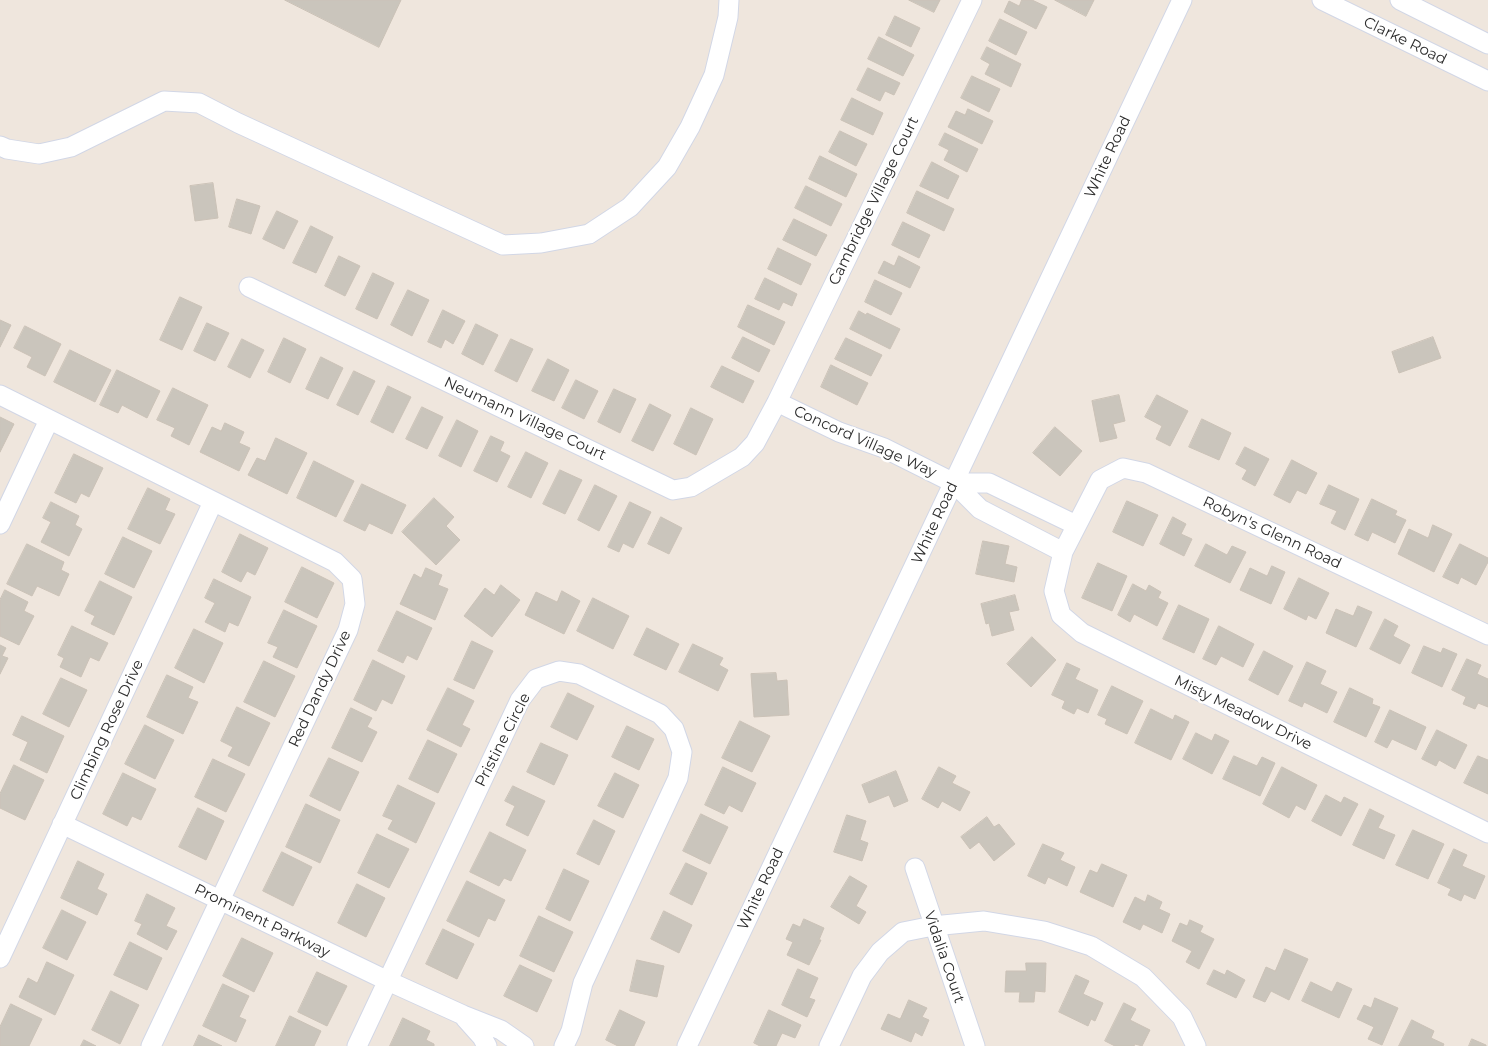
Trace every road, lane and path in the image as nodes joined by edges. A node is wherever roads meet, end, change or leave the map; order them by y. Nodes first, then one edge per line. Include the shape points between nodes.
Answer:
1 (728, 0) edge
2 (972, 0) edge
3 (1182, 0) edge
4 (1322, 0) edge
5 (1400, 0) edge
6 (1488, 44) edge
7 (1488, 81) edge
8 (0, 146) edge
9 (249, 288) dead end
10 (0, 395) edge
11 (777, 402) junction
12 (49, 420) junction
13 (954, 483) junction
14 (213, 502) junction
15 (0, 524) edge
16 (1076, 525) junction
17 (1063, 552) junction
18 (1488, 635) edge
19 (62, 824) junction
20 (1488, 833) edge
21 (915, 868) dead end
22 (220, 901) junction
23 (933, 926) junction
24 (0, 958) edge
25 (388, 981) junction
26 (463, 1015) junction
27 (151, 1046) edge
28 (357, 1046) edge
29 (486, 1046) edge
30 (524, 1046) edge
31 (564, 1046) edge
32 (687, 1046) edge
33 (829, 1046) edge
34 (975, 1046) edge
35 (1196, 1046) edge

1 - 8 street via 728,17 714,75 667,167 630,207 588,234 541,243 503,245 199,103 164,101 63,149 39,154
2 - 11 street, Cambridge Village Court
3 - 13 street, White Road
4 - 7 street, Clarke Road
5 - 6 street
9 - 11 street, Neumann Village Court via 673,490 691,487 742,457 755,443
10 - 12 street, Red Dandy Drive
11 - 13 street, Concord Village Way via 839,432 884,448
12 - 14 street, Red Dandy Drive
12 - 15 street
13 - 16 street via 989,482
13 - 17 street via 980,509
13 - 32 street, White Road
14 - 19 street, Climbing Rose Drive
14 - 22 street, Red Dandy Drive via 335,562 352,579 355,604 348,630
16 - 17 street, Misty Meadow Drive
16 - 18 street, Robyn's Glenn Road via 1100,480 1124,468 1146,474
17 - 20 street, Misty Meadow Drive via 1054,591 1062,616 1082,633
19 - 22 street, Prominent Parkway
19 - 24 street, Climbing Rose Drive
21 - 23 street, Vidalia Court
22 - 25 street, Prominent Parkway
22 - 27 street, Red Dandy Drive
23 - 33 street via 903,932 880,952 862,976
23 - 34 street, Vidalia Court
23 - 35 street via 984,921 1044,930 1091,946 1143,977 1182,1017
25 - 26 street, Prominent Parkway
25 - 28 street, Pristine Circle
25 - 31 street, Pristine Circle via 520,700 536,679 559,671 579,674 660,714 674,729 682,752 678,778 584,983
26 - 29 street, Prominent Parkway
26 - 30 street, Prominent Parkway via 501,1030

